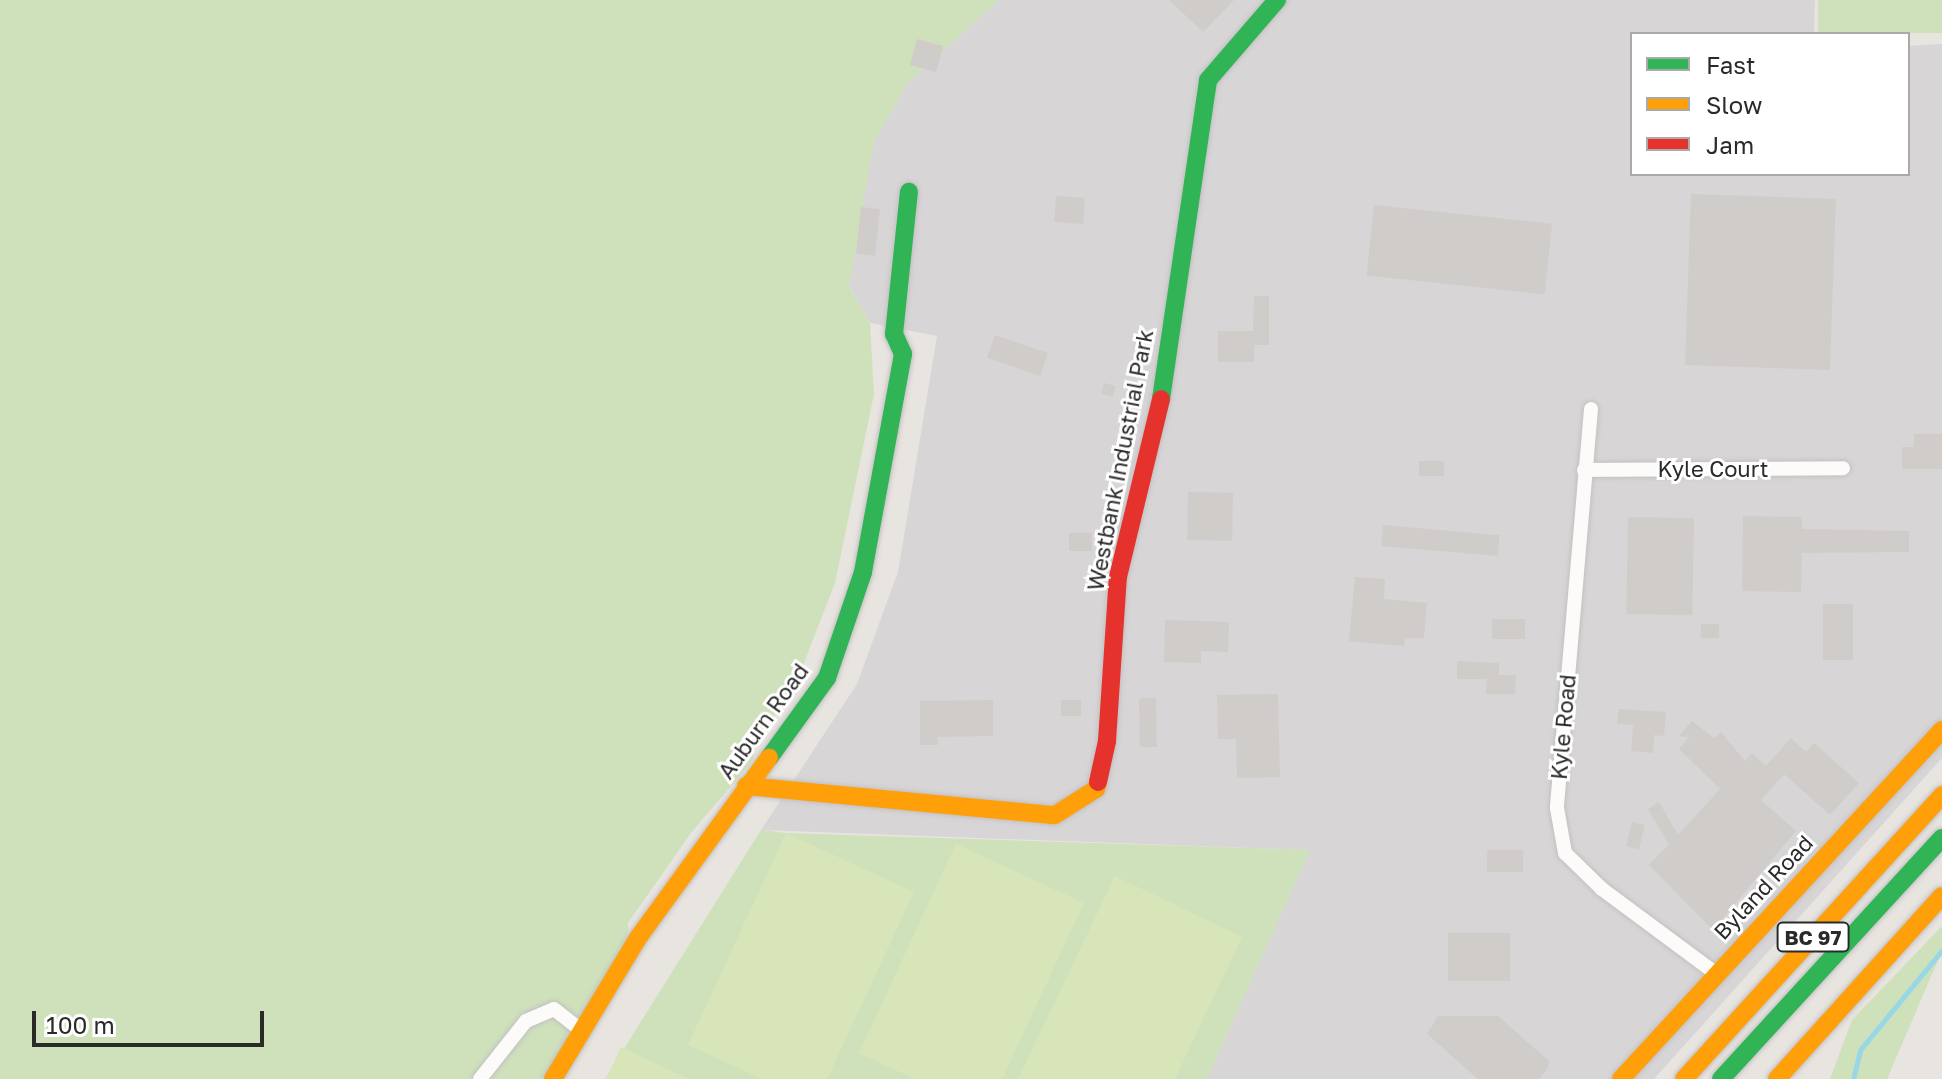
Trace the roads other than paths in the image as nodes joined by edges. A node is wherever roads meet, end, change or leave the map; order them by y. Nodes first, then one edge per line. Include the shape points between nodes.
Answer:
1 (1277, 0) edge
2 (909, 192) dead end
3 (1591, 409) dead end
4 (1843, 468) dead end
5 (1584, 470) junction
6 (1942, 730) edge
7 (746, 786) junction
8 (1942, 795) edge
9 (1942, 838) edge
10 (1942, 896) edge
11 (1715, 973) junction
12 (581, 1030) junction
13 (480, 1079) edge
14 (553, 1079) edge
15 (1621, 1079) edge
16 (1684, 1079) edge
17 (1721, 1079) edge
18 (1777, 1079) edge

1 - 7 main road, Westbank Industrial Park via 1208,80 1161,400 1118,577 1107,741 1096,789 1055,815
2 - 7 main road, Auburn Road via 894,334 903,354 863,572 827,678
3 - 5 street, Kyle Road
4 - 5 street, Kyle Court
5 - 11 street, Kyle Road via 1557,808 1565,853 1602,889
6 - 11 main road, Byland Road
7 - 12 main road, Auburn Road via 638,938
8 - 16 main road, BC 97
9 - 17 main road, BC 97
10 - 18 main road
11 - 15 main road, Byland Road
12 - 13 street via 554,1009 526,1021
12 - 14 main road, Auburn Road

